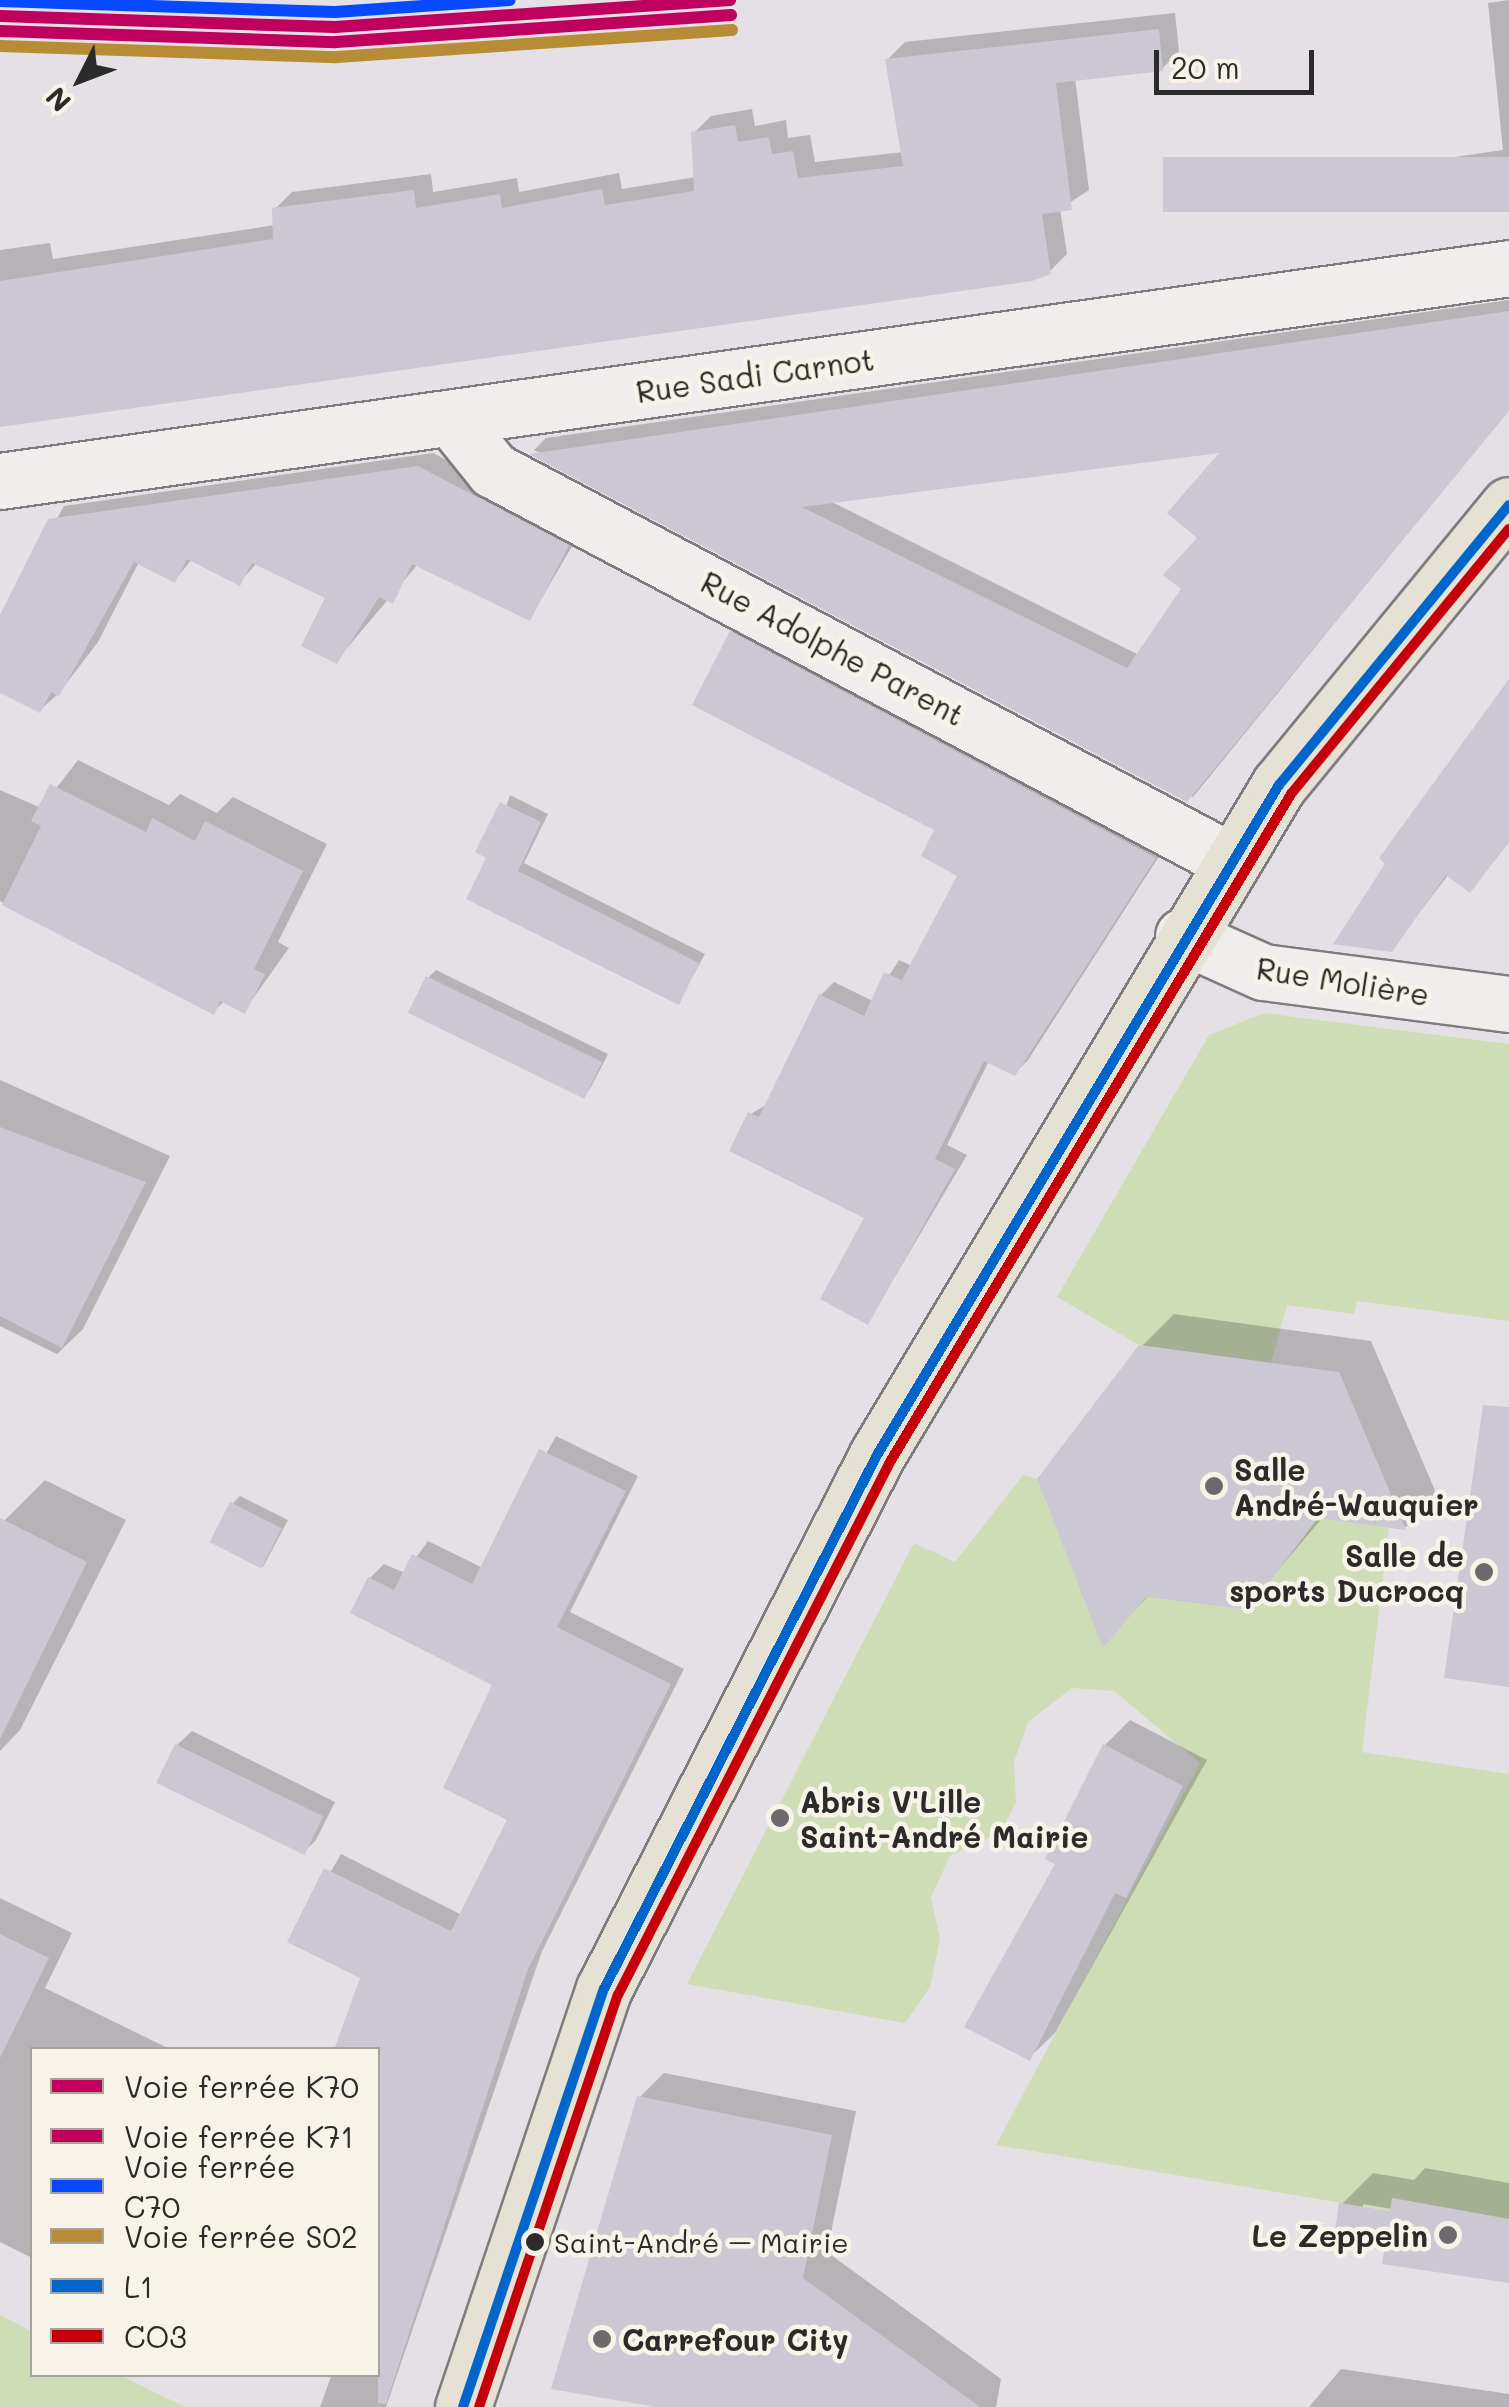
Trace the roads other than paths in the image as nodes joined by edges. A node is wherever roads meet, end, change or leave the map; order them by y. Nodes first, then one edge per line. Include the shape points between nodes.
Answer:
1 (1509, 268) edge
2 (452, 418) junction
3 (0, 481) edge
4 (1509, 505) edge
5 (1232, 860) junction
6 (1183, 936) junction
7 (1509, 1004) edge
8 (469, 2406) edge

1 - 2 street, Rue Sadi Carnot
2 - 3 street, Rue Sadi Carnot
2 - 5 street, Rue Adolphe Parent via 493,470
4 - 5 main road via 1324,723
5 - 6 main road
6 - 7 street, Rue Molière via 1263,972
6 - 8 main road via 878,1455 681,1824 570,2074

